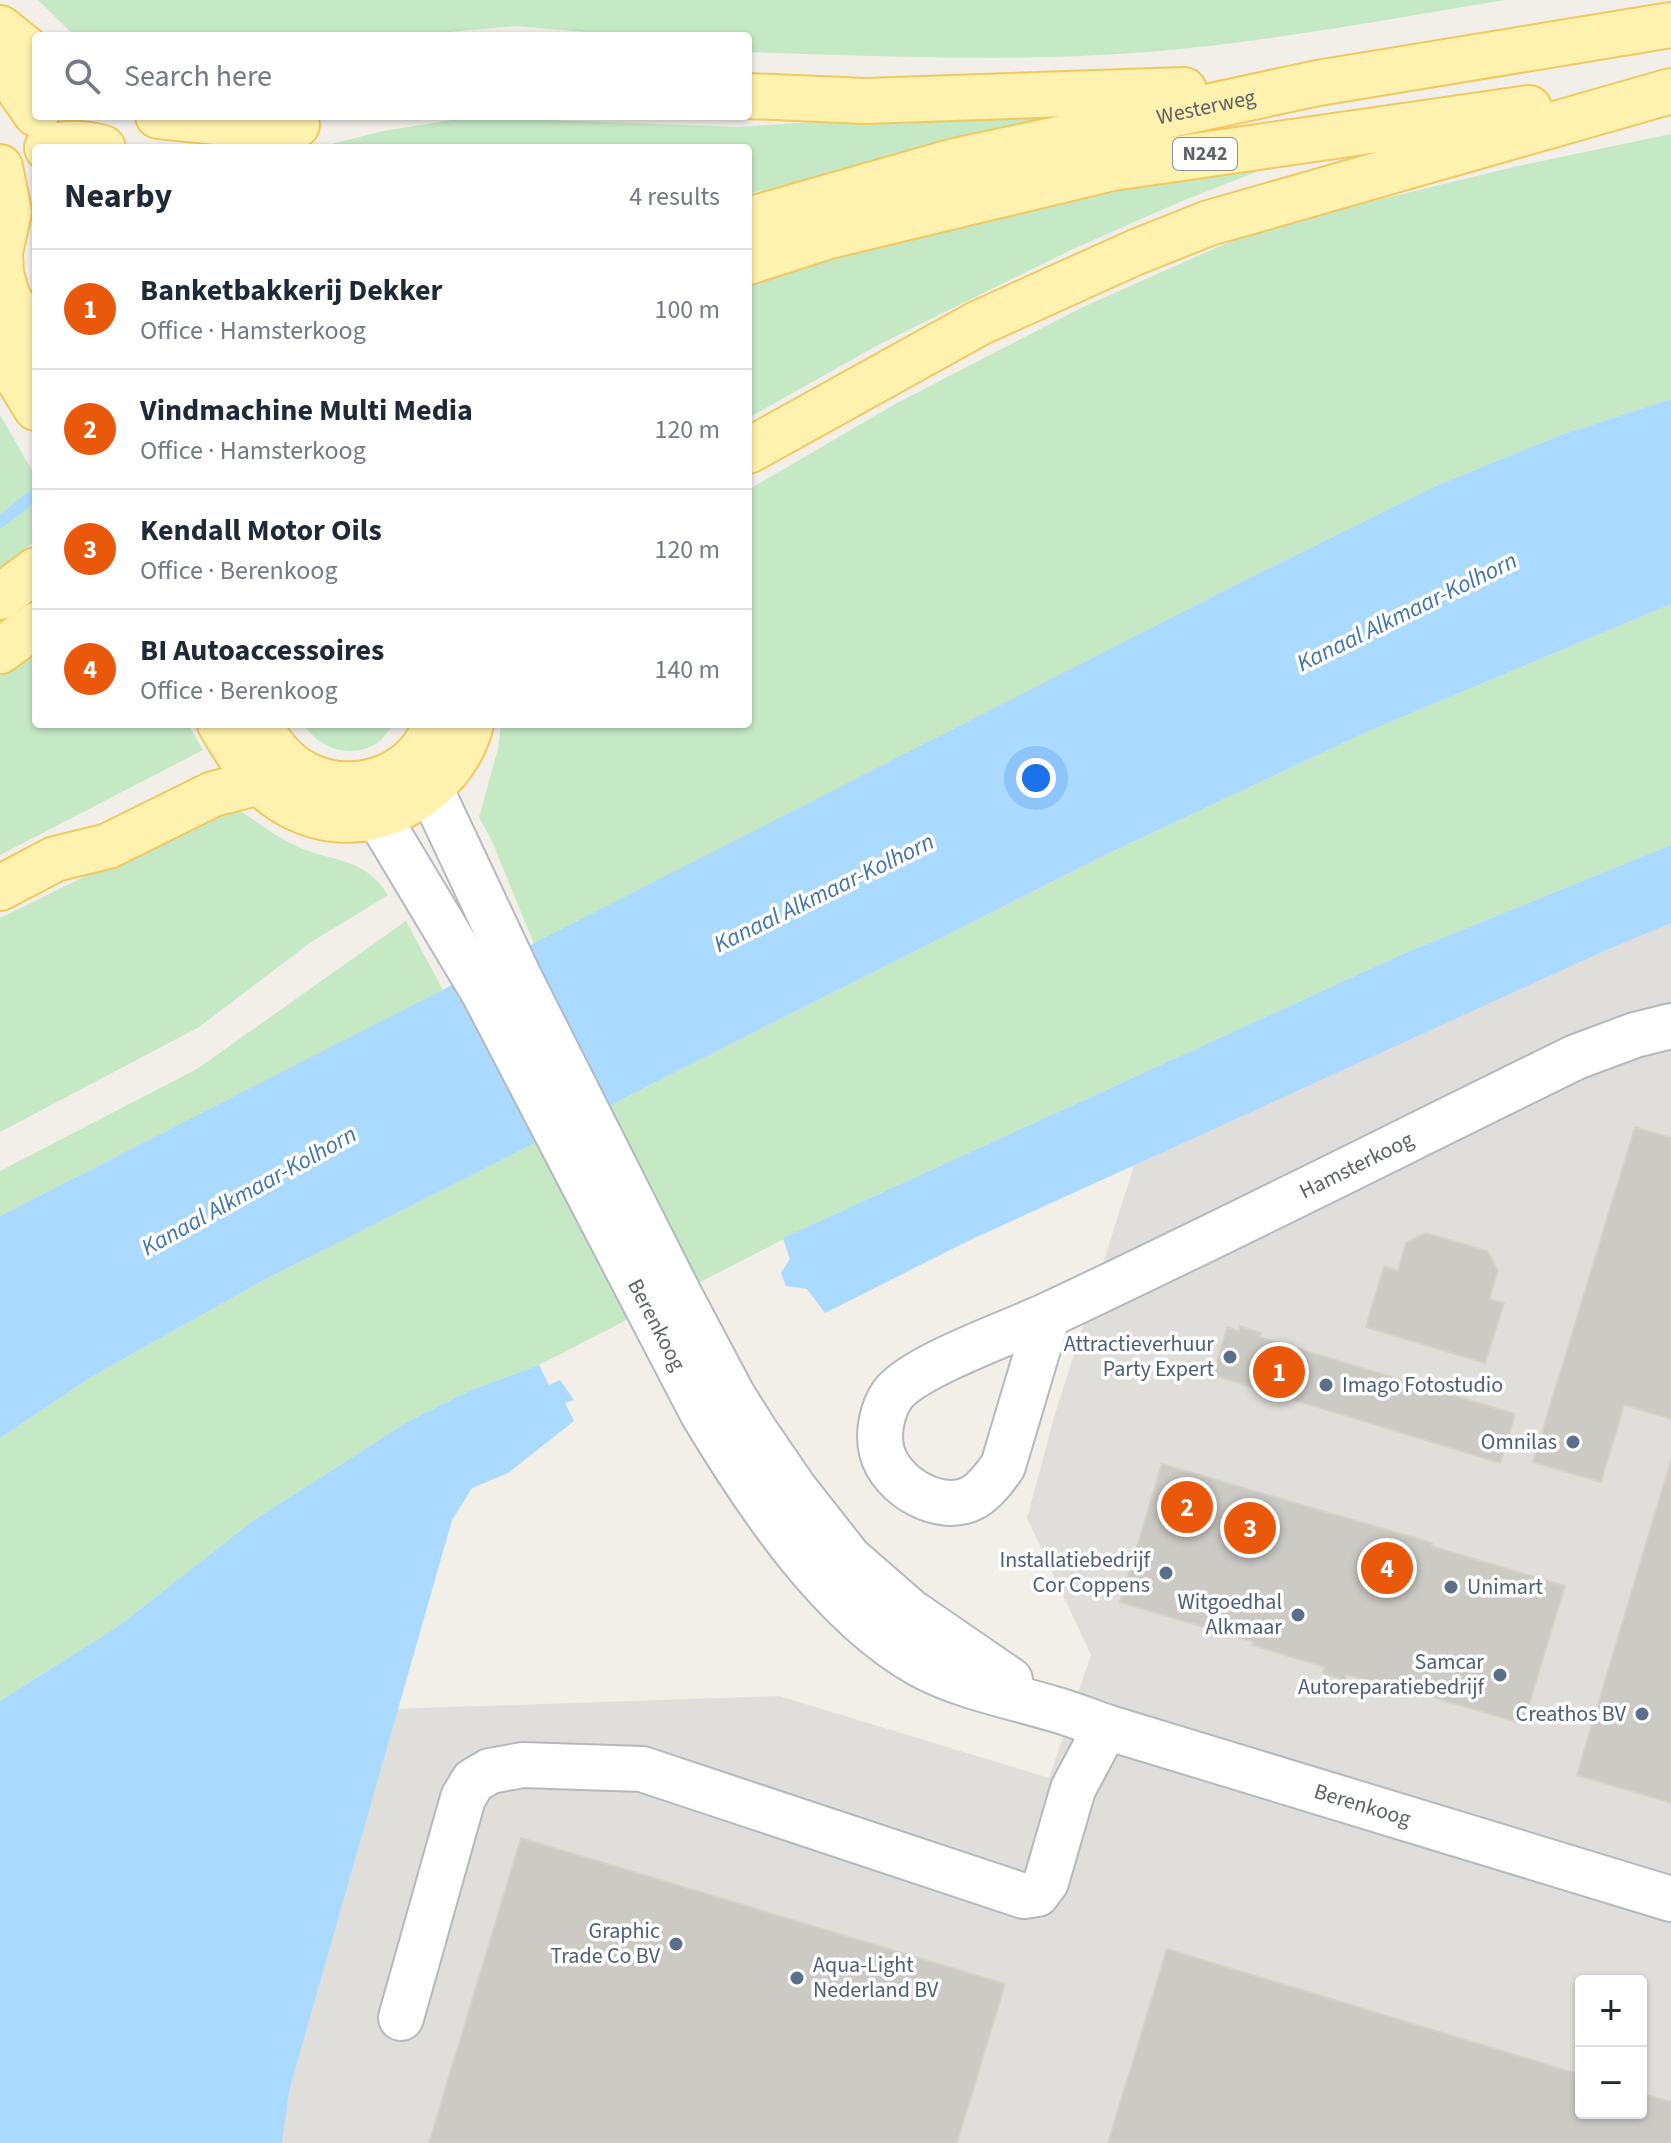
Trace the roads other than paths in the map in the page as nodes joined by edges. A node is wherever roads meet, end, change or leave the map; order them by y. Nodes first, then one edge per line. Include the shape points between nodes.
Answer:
1 (1671, 25) edge
2 (0, 28) edge
3 (32, 54) edge
4 (0, 62) edge
5 (1318, 83) junction
6 (1671, 90) edge
7 (752, 96) edge
8 (197, 120) edge
9 (316, 120) edge
10 (261, 144) edge
11 (27, 149) edge
12 (752, 219) edge
13 (752, 261) edge
14 (23, 371) edge
15 (752, 449) edge
16 (32, 573) edge
17 (0, 597) edge
18 (32, 628) edge
19 (0, 651) edge
20 (469, 728) edge
21 (250, 746) edge
22 (428, 756) edge
23 (379, 818) junction
24 (0, 888) edge
25 (1671, 1026) edge
26 (626, 1227) junction
27 (1048, 1315) dead end
28 (1106, 1727) junction
29 (1671, 1899) edge
30 (401, 2018) dead end

1 - 5 main road, Westerweg / N242
2 - 3 main road
4 - 11 main road
5 - 7 main road via 865,101
5 - 12 main road, Westerweg / N242 via 955,161
6 - 13 main road, Westerweg / N242 via 1112,168 829,236
6 - 15 main road, N242 via 1209,223 979,323
8 - 9 main road
9 - 10 main road
11 - 14 main road via 0,252
16 - 17 main road
18 - 19 main road
20 - 22 main road via 459,754
21 - 22 main road via 334,784 382,779
21 - 23 main road via 299,808 350,821
21 - 24 main road via 93,826 55,859
22 - 23 main road via 399,810
22 - 26 street, Berenkoog via 465,859
23 - 26 street, Berenkoog
25 - 27 street, Hamsterkoog via 1576,1057
26 - 28 street, Berenkoog via 703,1414 770,1515 833,1593 922,1665
28 - 29 street, Berenkoog
28 - 30 street via 1073,1789 1046,1882 1037,1894 1024,1896 642,1769 523,1765 490,1771 473,1781 463,1798

